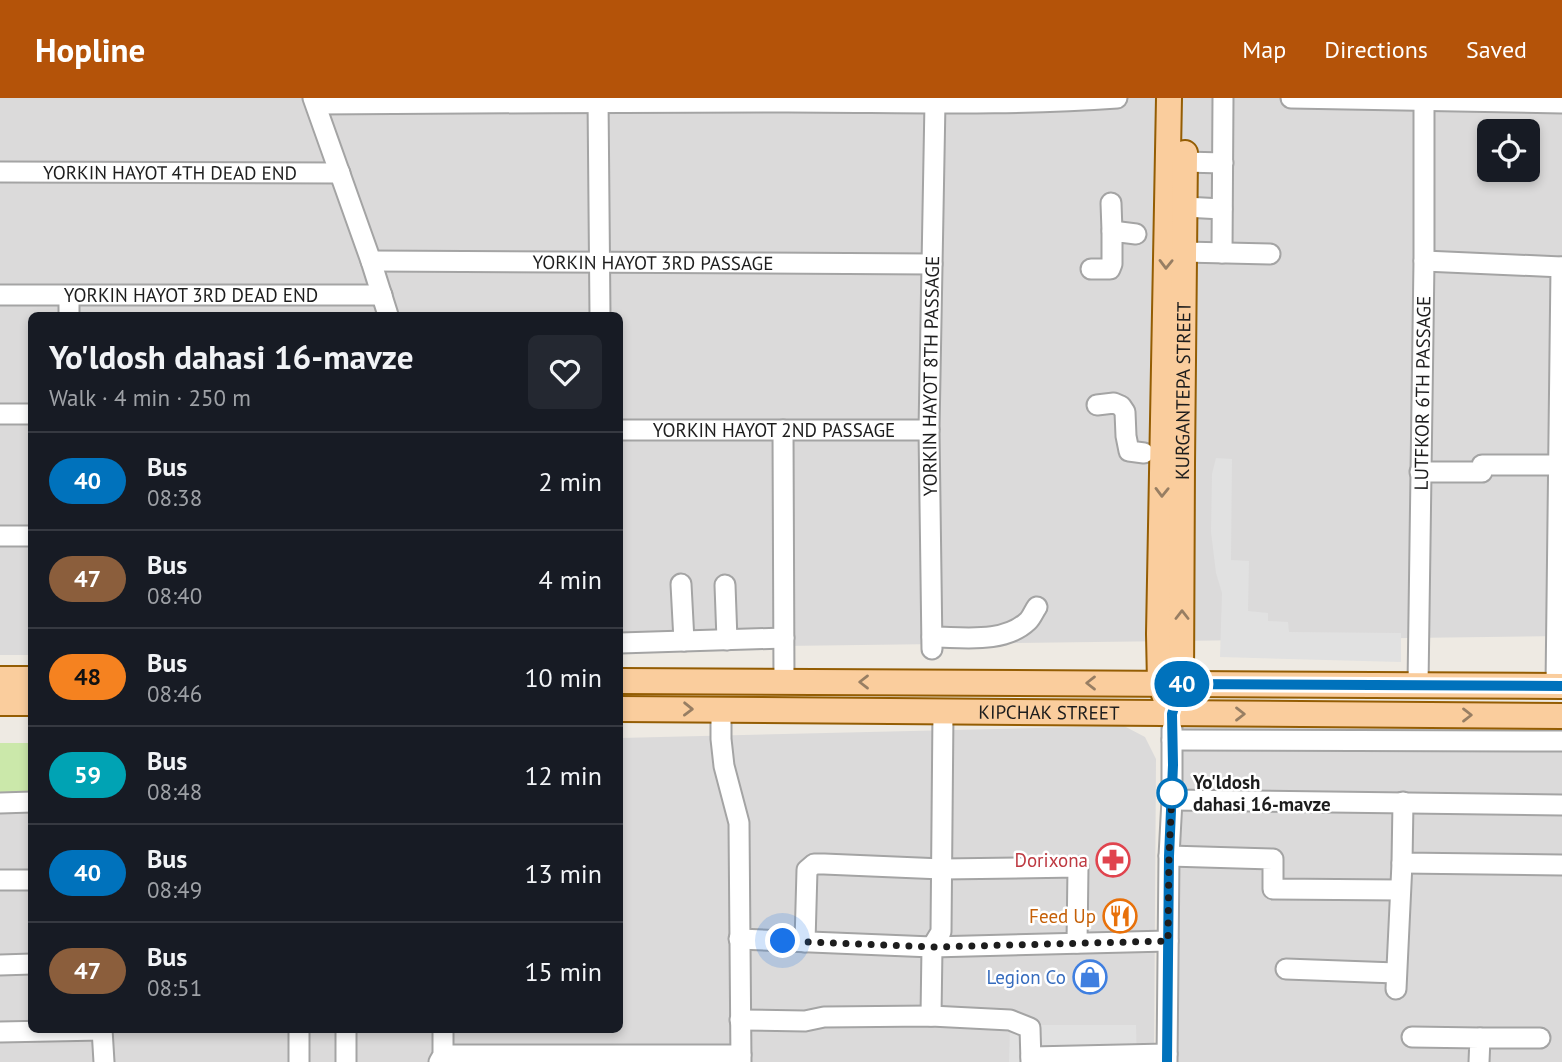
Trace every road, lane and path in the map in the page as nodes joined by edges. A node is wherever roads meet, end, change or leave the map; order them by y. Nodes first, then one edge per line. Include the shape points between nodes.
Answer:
1 (1117, 98) edge
2 (1170, 98) edge
3 (1186, 98) edge
4 (1223, 98) edge
5 (1291, 98) edge
6 (1397, 99) edge
7 (598, 100) edge
8 (961, 100) edge
9 (1424, 100) junction
10 (314, 101) edge
11 (935, 102) junction
12 (1562, 103) edge
13 (1185, 162) junction
14 (1223, 163) junction
15 (0, 172) edge
16 (340, 173) junction
17 (1111, 203) dead end
18 (1185, 207) junction
19 (1222, 209) junction
20 (1112, 231) junction
21 (1136, 234) dead end
22 (1184, 252) junction
23 (1222, 253) junction
24 (1270, 254) dead end
25 (371, 261) junction
26 (1424, 261) junction
27 (599, 263) junction
28 (932, 264) junction
29 (1561, 267) edge
30 (1091, 269) dead end
31 (0, 295) edge
32 (382, 295) junction
33 (69, 305) edge
34 (387, 312) edge
35 (600, 312) edge
36 (1097, 405) dead end
37 (0, 414) edge
38 (28, 414) edge
39 (623, 430) edge
40 (783, 430) junction
41 (929, 430) junction
42 (1144, 453) dead end
43 (1560, 465) edge
44 (1420, 472) junction
45 (0, 536) edge
46 (28, 536) edge
47 (681, 584) dead end
48 (725, 585) dead end
49 (1037, 607) dead end
50 (784, 638) junction
51 (727, 640) junction
52 (684, 641) junction
53 (623, 643) edge
54 (623, 681) edge
55 (784, 682) junction
56 (1170, 683) junction
57 (1419, 685) junction
58 (1559, 686) edge
59 (623, 709) edge
60 (721, 710) junction
61 (943, 712) junction
62 (1172, 714) junction
63 (1562, 716) edge
64 (1172, 740) junction
65 (1562, 741) edge
66 (1172, 800) junction
67 (28, 802) edge
68 (1403, 802) junction
69 (0, 803) edge
70 (1562, 805) edge
71 (1169, 856) junction
72 (1402, 863) junction
73 (1562, 865) edge
74 (942, 869) junction
75 (0, 880) edge
76 (28, 880) edge
77 (1400, 890) junction
78 (739, 939) junction
79 (1168, 941) junction
80 (805, 942) junction
81 (1077, 943) junction
82 (932, 947) junction
83 (28, 964) edge
84 (0, 965) edge
85 (1286, 969) dead end
86 (931, 1016) junction
87 (740, 1020) junction
88 (28, 1031) edge
89 (0, 1032) edge
90 (102, 1033) edge
91 (299, 1033) edge
92 (346, 1033) edge
93 (443, 1033) edge
94 (1412, 1037) dead end
95 (1480, 1038) junction
96 (1540, 1038) dead end
97 (741, 1058) edge
98 (1167, 1058) edge
99 (441, 1059) edge
100 (1031, 1060) edge
101 (104, 1062) edge
102 (299, 1062) edge
103 (346, 1062) edge
104 (1479, 1062) edge

1 - 8 street
2 -> 56 main road, KURGANTEPA STREET via 1159,608
3 - 13 main road, KURGANTEPA STREET
4 - 14 street
5 - 6 street
6 - 9 street
7 - 10 street
7 - 11 street
7 - 27 street
8 - 11 street
9 - 12 street
9 - 26 street, LUTFKOR 6TH PASSAGE
10 - 16 street
11 - 28 street, YORKIN HAYOT 8TH PASSAGE
13 - 14 street
13 - 18 main road, KURGANTEPA STREET
14 - 19 street
15 - 16 street, YORKIN HAYOT 4TH DEAD END
16 - 25 street
17 - 20 street
18 - 19 street
18 - 22 main road, KURGANTEPA STREET
19 - 23 street
20 - 21 street
20 - 30 street via 1110,269
22 - 23 street
56 -> 22 main road, KURGANTEPA STREET
23 - 24 street
25 - 27 street, YORKIN HAYOT 3RD PASSAGE
25 - 32 street
26 - 29 street
26 - 44 street, LUTFKOR 6TH PASSAGE
27 - 28 street, YORKIN HAYOT 3RD PASSAGE
27 - 35 street
28 - 41 street, YORKIN HAYOT 8TH PASSAGE
29 - 43 street
31 - 33 street, YORKIN HAYOT 3RD DEAD END
32 - 33 street, YORKIN HAYOT 3RD DEAD END
32 - 34 street
36 - 42 street via 1121,406 1129,451
37 - 38 street
39 - 40 street, YORKIN HAYOT 2ND PASSAGE
40 - 41 street, YORKIN HAYOT 2ND PASSAGE
40 - 50 street
41 - 49 street, YORKIN HAYOT 8TH PASSAGE via 932,643 1016,630 1030,620
43 - 44 street via 1482,465 1482,472
43 - 58 street
44 - 57 street, LUTFKOR 6TH PASSAGE
45 - 46 street
47 - 52 street
48 - 51 street
50 - 51 street
50 - 55 street
51 - 52 street
52 - 53 street
54 - 55 main road, KIPCHAK STREET
56 -> 55 main road, KIPCHAK STREET
56 - 57 main road, KIPCHAK STREET
56 - 62 main road
57 - 58 main road, KIPCHAK STREET
59 -> 60 main road, KIPCHAK STREET
60 - 61 main road, KIPCHAK STREET
60 - 78 street via 724,766 740,823
61 - 62 main road, KIPCHAK STREET
61 - 74 street
62 -> 63 main road, KIPCHAK STREET
62 - 64 street
64 - 65 street
64 - 66 street
66 - 68 street
66 - 71 street
67 - 69 street
68 - 70 street
68 - 72 street
71 - 77 street via 1273,859 1273,889
71 - 79 street
72 - 73 street
72 - 77 street
74 - 80 street via 814,864 807,870
74 - 81 street via 1078,859
74 - 82 street via 941,933
75 - 76 street
77 - 85 street via 1396,981
78 - 80 street
78 - 87 street
79 - 81 street
79 - 98 street
80 - 82 street
81 - 82 street
82 - 86 street
83 - 84 street
86 - 87 street
86 - 100 street via 1010,1020 1030,1028
87 - 97 street
88 - 89 street
90 - 101 street
91 - 102 street
92 - 103 street
93 - 99 street
94 - 95 street
95 - 96 street
95 - 104 street
97 - 99 street
98 - 100 street

